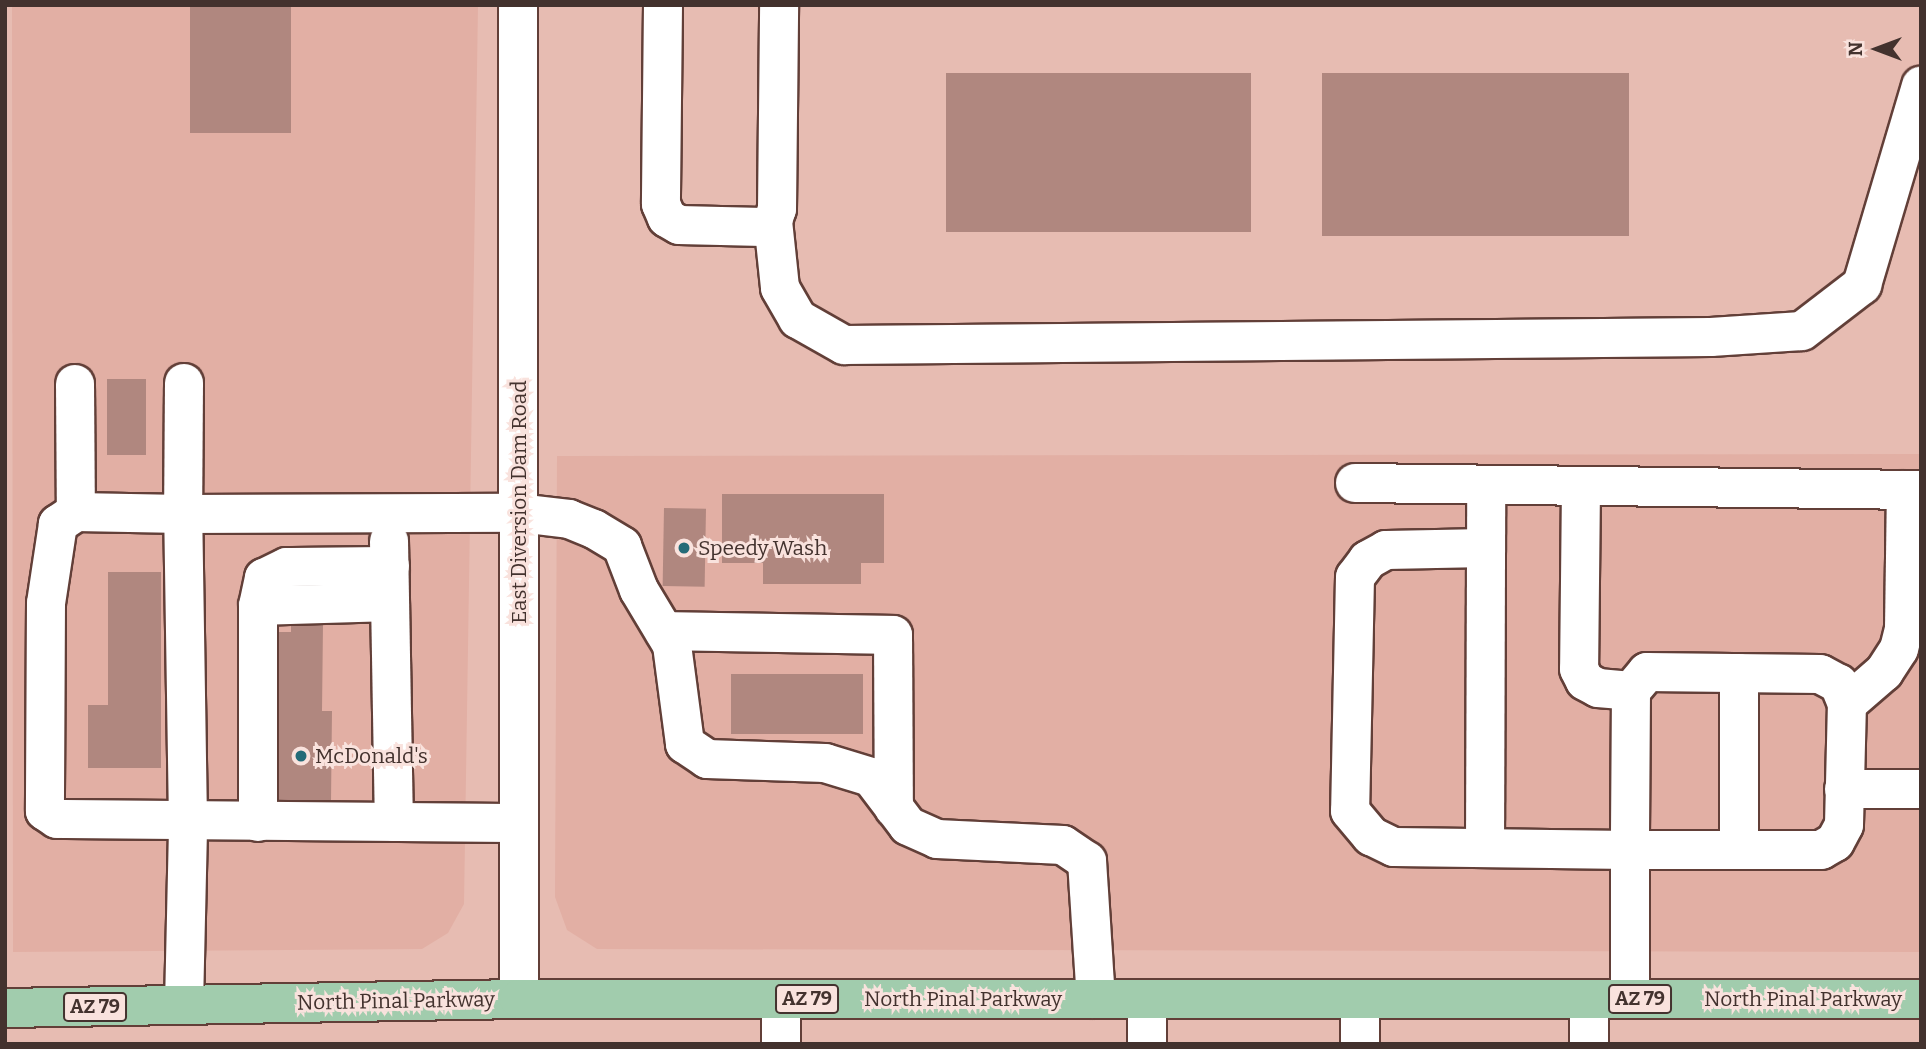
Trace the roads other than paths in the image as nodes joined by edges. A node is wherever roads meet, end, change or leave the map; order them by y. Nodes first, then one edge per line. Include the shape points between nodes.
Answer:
1 (518, 5) edge
2 (663, 5) edge
3 (779, 5) edge
4 (1921, 86) edge
5 (773, 221) junction
6 (184, 383) dead end
7 (75, 384) dead end
8 (1355, 483) dead end
9 (1486, 485) junction
10 (1580, 486) junction
11 (1914, 490) edge
12 (76, 512) junction
13 (519, 513) junction
14 (183, 514) junction
15 (388, 514) junction
16 (1486, 548) junction
17 (390, 584) junction
18 (664, 631) junction
19 (1738, 673) junction
20 (1630, 691) junction
21 (1847, 704) junction
22 (1844, 789) junction
23 (1921, 789) edge
24 (894, 808) junction
25 (188, 822) junction
26 (258, 822) junction
27 (394, 822) junction
28 (519, 822) junction
29 (1485, 848) junction
30 (1630, 850) junction
31 (1739, 850) junction
32 (519, 999) junction
33 (781, 999) junction
34 (1096, 999) junction
35 (1147, 999) junction
36 (1360, 999) junction
37 (1589, 999) junction
38 (1630, 999) junction
39 (1921, 999) edge
40 (184, 1005) junction
41 (5, 1008) edge
42 (781, 1044) edge
43 (1147, 1044) edge
44 (1360, 1044) edge
45 (1589, 1044) edge

1 - 13 street, East Diversion Dam Road
2 - 5 street via 661,204 667,218 679,225 763,228
3 - 5 street via 777,209
4 - 5 street via 1863,285 1802,331 1711,337 844,345 798,319 780,288
6 - 14 street
7 - 12 street
8 - 9 street
9 - 10 street
9 - 16 street
10 - 11 street
10 - 20 street via 1579,669 1585,681 1598,688
11 - 21 street via 1899,649 1884,672
12 - 14 street
12 - 25 street via 58,524 46,603 45,811 57,819
13 - 15 street
13 - 18 street via 569,519 622,546 639,590
13 - 28 street, East Diversion Dam Road
14 - 15 street
14 - 25 street
15 - 17 street
16 - 29 street
16 - 29 street via 1385,550 1368,560 1355,577 1350,776 1350,811 1371,836 1394,847
17 - 26 street via 258,606
17 - 27 street
18 - 24 street via 672,645 685,744 707,759 825,763 871,777
18 - 24 street via 893,635
19 - 20 street via 1647,672
19 - 21 street via 1820,674 1839,684
19 - 31 street
20 - 30 street
21 - 22 street
22 - 23 street
22 - 31 street via 1844,825 1835,842 1821,850
24 - 34 street via 908,826 936,839 1063,845 1087,861
25 - 26 street
25 - 40 street
26 - 27 street
27 - 28 street
28 - 32 street, East Diversion Dam Road
29 - 30 street
30 - 31 street
30 - 38 street
32 - 33 main road, North Pinal Parkway / AZ 79
32 - 40 main road, North Pinal Parkway / AZ 79
33 - 34 main road, North Pinal Parkway / AZ 79
33 - 42 street
34 - 35 main road, North Pinal Parkway / AZ 79
35 - 36 main road, North Pinal Parkway / AZ 79
35 - 43 street
36 - 37 main road, North Pinal Parkway / AZ 79
36 - 44 street
37 - 38 main road, North Pinal Parkway / AZ 79
37 - 45 street
38 - 39 main road, North Pinal Parkway / AZ 79
40 - 41 main road, North Pinal Parkway / AZ 79

